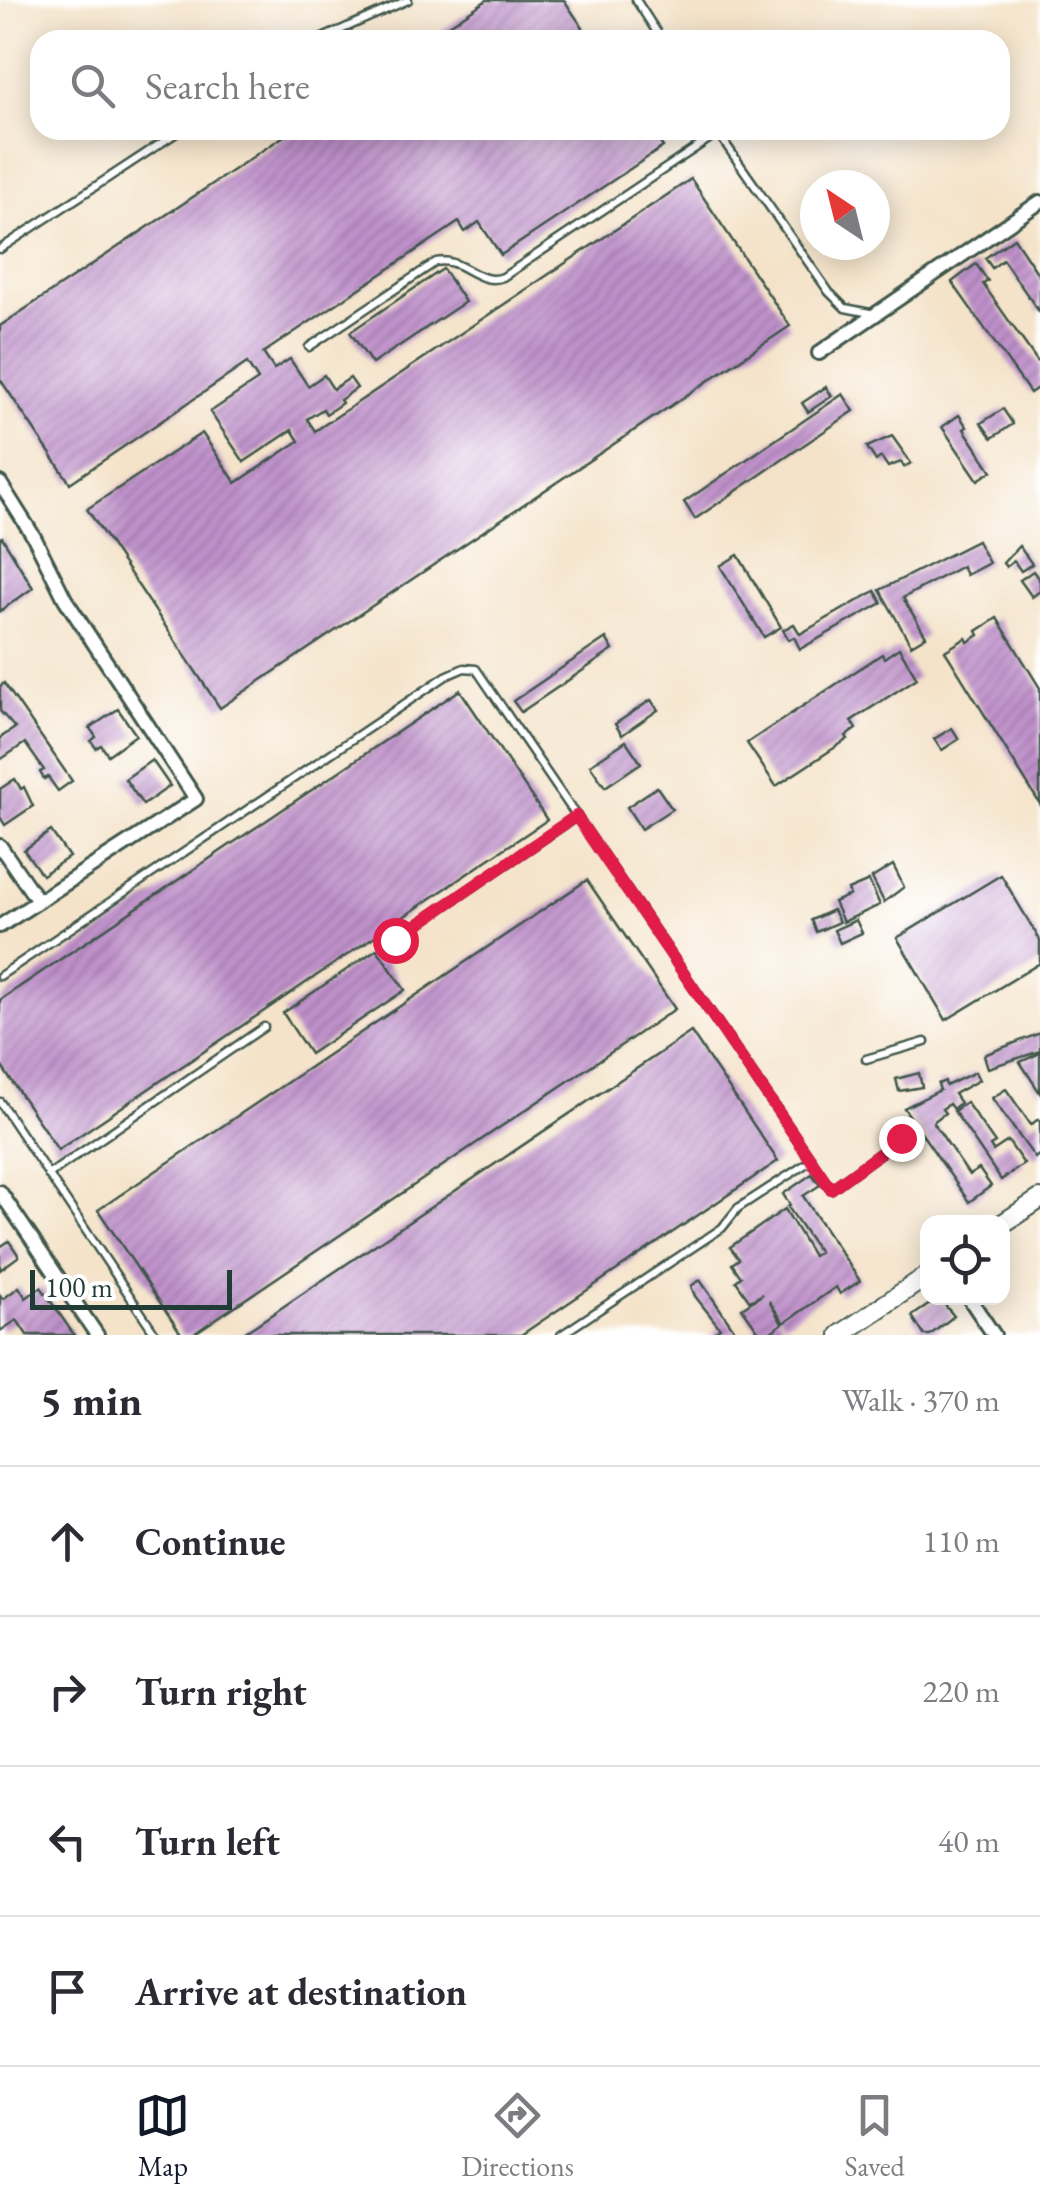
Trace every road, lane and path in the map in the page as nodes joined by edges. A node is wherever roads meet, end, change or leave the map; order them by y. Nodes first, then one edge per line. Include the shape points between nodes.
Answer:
1 (408, 0) edge
2 (640, 0) edge
3 (340, 30) edge
4 (656, 30) edge
5 (166, 140) edge
6 (705, 140) edge
7 (724, 140) edge
8 (1040, 202) edge
9 (0, 249) edge
10 (876, 313) junction
11 (309, 347) dead end
12 (820, 352) dead end
13 (0, 482) edge
14 (576, 816) junction
15 (0, 846) edge
16 (38, 902) junction
17 (0, 926) edge
18 (395, 940) dead end
19 (0, 976) edge
20 (264, 1027) dead end
21 (925, 1042) dead end
22 (866, 1059) dead end
23 (0, 1102) edge
24 (901, 1138) dead end
25 (812, 1160) junction
26 (48, 1175) junction
27 (0, 1192) edge
28 (1040, 1199) edge
29 (1010, 1219) edge
30 (920, 1280) edge
31 (974, 1305) edge
32 (96, 1335) edge
33 (156, 1335) edge
34 (562, 1335) edge
35 (840, 1335) edge
36 (994, 1335) edge

1 - 3 lane
2 - 4 lane
5 - 9 lane
6 - 11 lane via 504,277 488,280 451,261 436,262
7 - 10 lane via 837,302
8 - 10 street
10 - 12 street
13 - 16 street via 65,600 196,798
14 - 18 lane
14 - 19 lane via 476,669 464,668
14 - 25 lane
15 - 16 street
16 - 17 street
20 - 26 lane
21 - 22 lane
23 - 26 lane
24 - 25 lane via 831,1189
25 - 34 lane
26 - 33 lane
27 - 32 street
28 - 29 street
30 - 35 street
31 - 36 street

